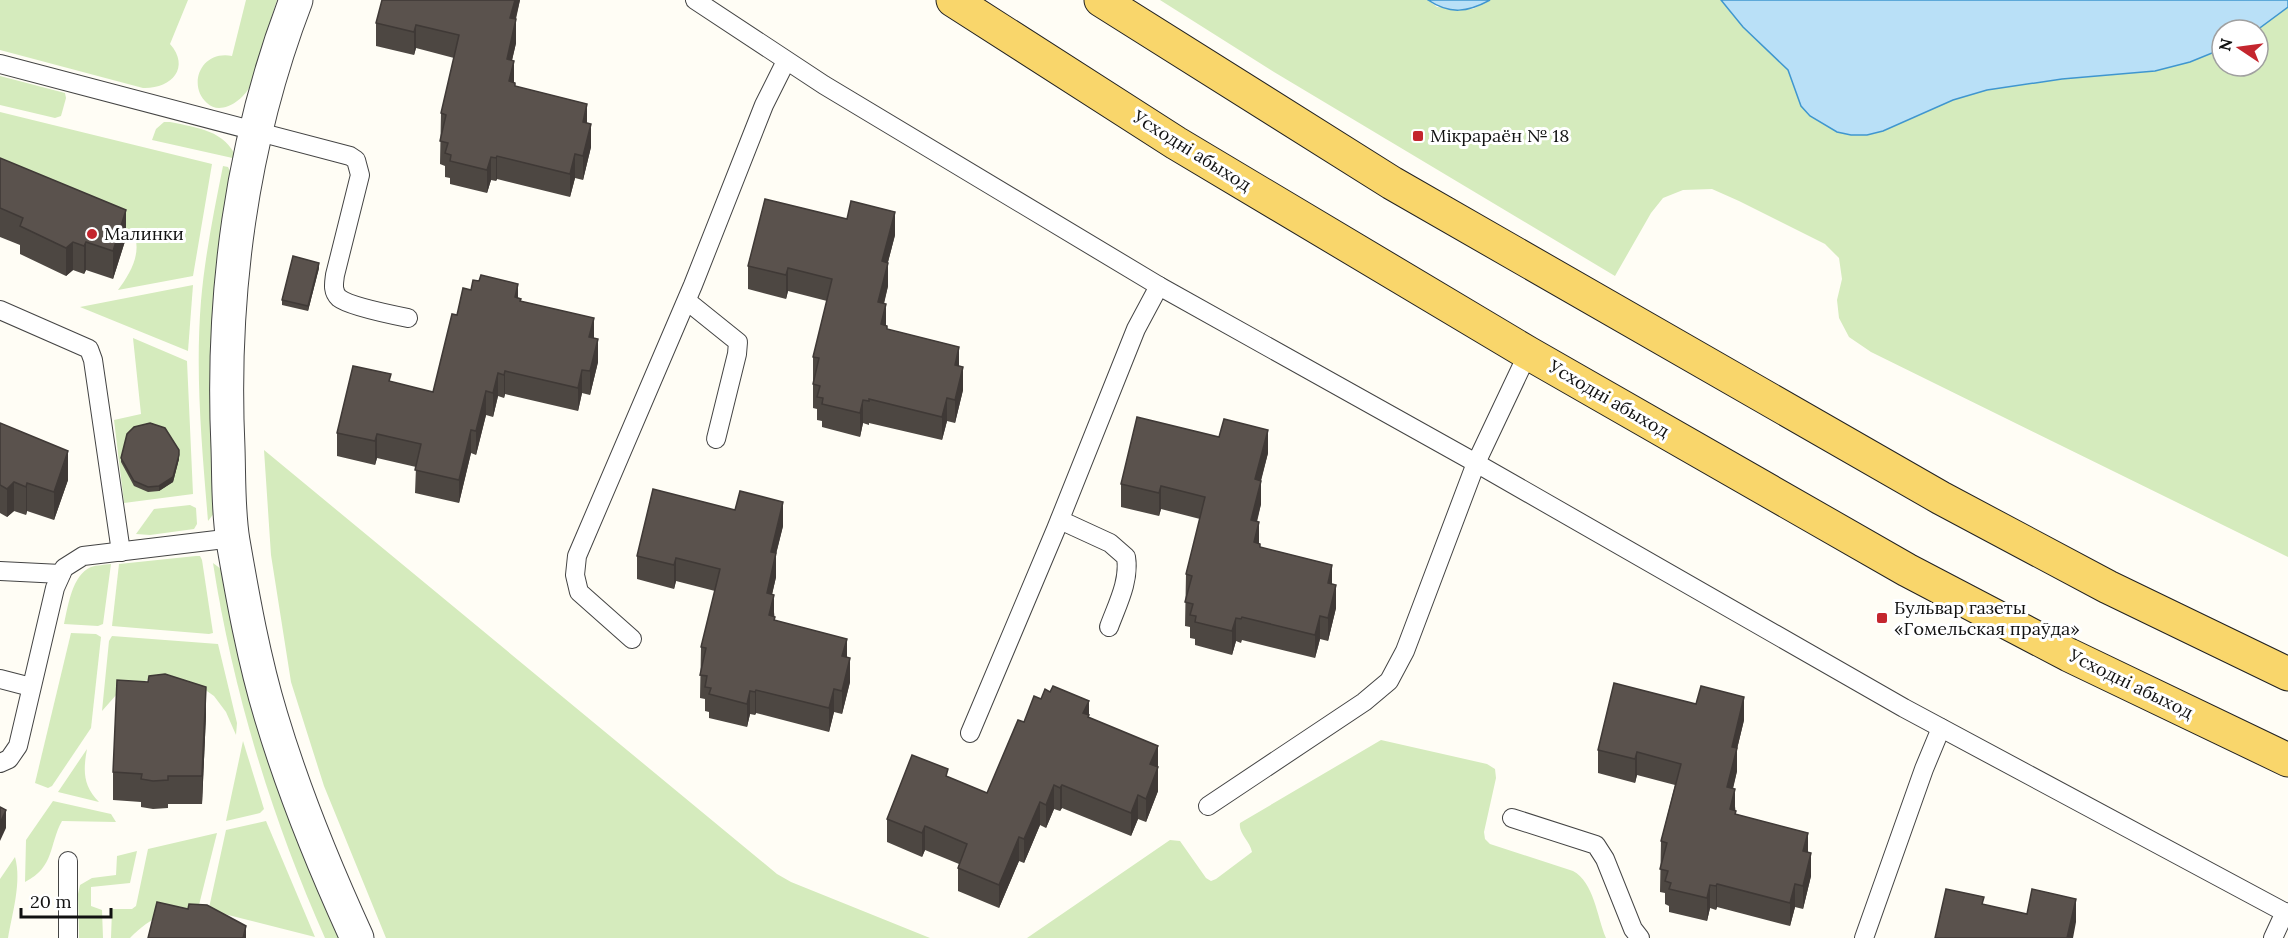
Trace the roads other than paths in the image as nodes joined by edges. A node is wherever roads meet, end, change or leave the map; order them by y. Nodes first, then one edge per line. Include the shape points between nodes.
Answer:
1 (296, 0) edge
2 (695, 0) edge
3 (953, 0) edge
4 (1101, 0) edge
5 (786, 61) junction
6 (0, 64) edge
7 (256, 131) junction
8 (1159, 286) junction
9 (687, 301) junction
10 (0, 310) edge
11 (408, 318) dead end
12 (1528, 353) junction
13 (716, 440) dead end
14 (1476, 464) junction
15 (1060, 520) junction
16 (233, 538) junction
17 (121, 552) junction
18 (0, 571) edge
19 (61, 574) junction
20 (1109, 627) dead end
21 (633, 639) dead end
22 (2288, 674) edge
23 (0, 679) edge
24 (31, 687) junction
25 (1941, 728) junction
26 (970, 733) dead end
27 (2288, 760) edge
28 (0, 763) edge
29 (1208, 806) dead end
30 (1512, 818) dead end
31 (68, 861) dead end
32 (2287, 913) edge
33 (68, 938) edge
34 (357, 938) edge
35 (1640, 938) edge
36 (1863, 938) edge
37 (2273, 938) edge

1 - 7 street
2 - 5 lane
3 - 12 main road, Усходні абыход via 1176,143
4 - 22 main road via 1392,183 1931,492 2108,587
5 - 8 lane
5 - 9 lane via 764,105
6 - 7 lane
7 - 11 lane via 356,160 360,175 335,275 335,293 350,303
7 - 16 street via 247,169 228,319 227,418
8 - 14 lane
8 - 15 lane via 1136,329
9 - 13 lane via 738,342
9 - 21 lane via 575,566 579,592
10 - 17 lane via 90,349
12 - 14 lane
12 - 27 main road, Усходні абыход via 1907,570 2069,655
14 - 25 lane
14 - 29 lane via 1405,651 1389,681 1364,702
15 - 20 lane via 1110,543 1126,557 1126,580
15 - 26 lane
16 - 17 lane
16 - 34 street via 271,716 322,862
17 - 19 lane via 82,556 68,564
18 - 19 lane
19 - 24 lane
23 - 24 lane
24 - 28 lane via 18,746 9,759
25 - 32 lane
25 - 36 lane
30 - 35 lane via 1596,845
31 - 33 lane
32 - 37 lane

